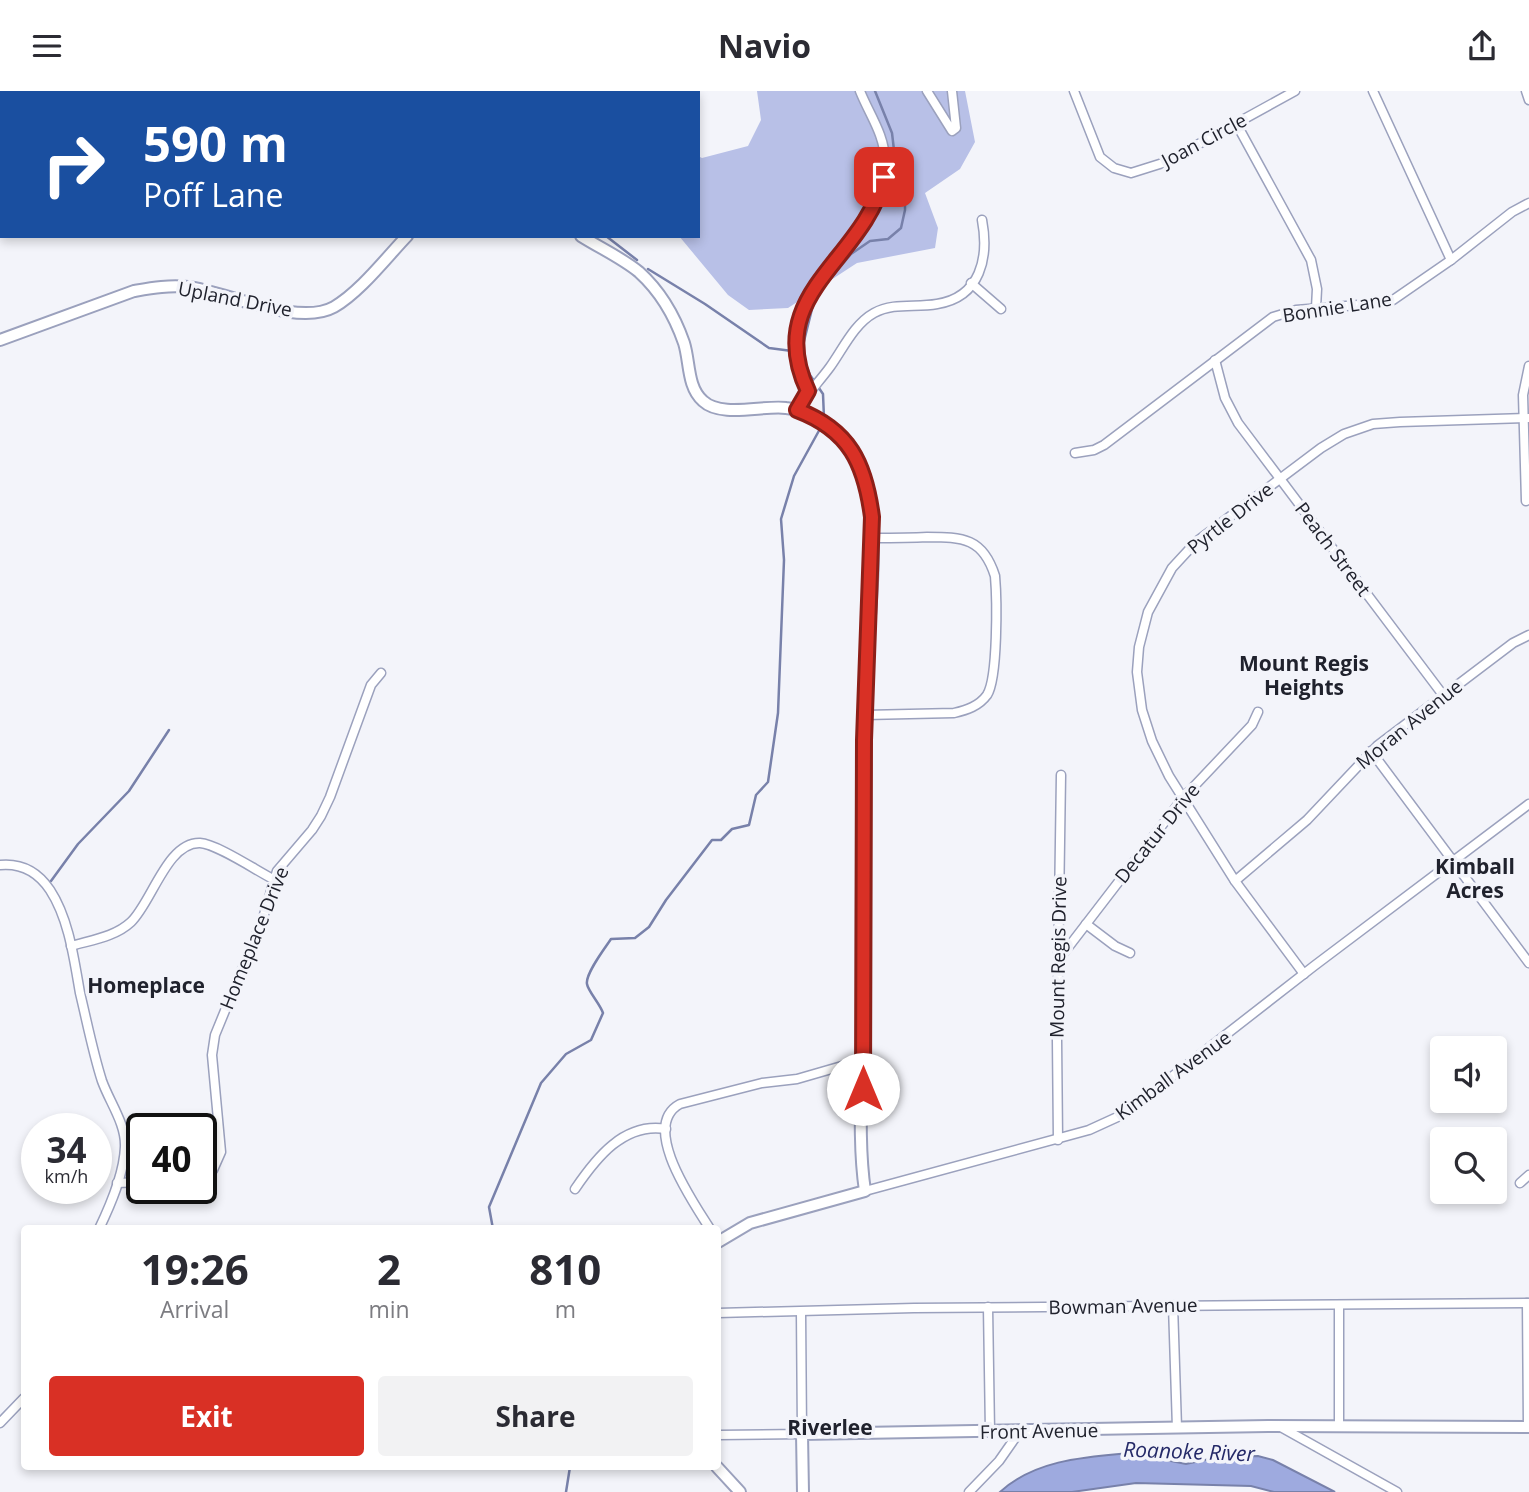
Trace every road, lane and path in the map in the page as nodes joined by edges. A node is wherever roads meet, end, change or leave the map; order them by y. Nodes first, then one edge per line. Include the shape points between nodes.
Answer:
1 (860, 91) edge
2 (928, 91) edge
3 (952, 91) edge
4 (1074, 91) edge
5 (1295, 91) edge
6 (1373, 91) edge
7 (1527, 91) edge
8 (1529, 100) edge
9 (1236, 123) junction
10 (1529, 203) edge
11 (982, 220) dead end
12 (405, 238) edge
13 (584, 238) edge
14 (1451, 260) junction
15 (971, 283) junction
16 (1315, 308) junction
17 (1001, 309) dead end
18 (0, 340) edge
19 (1215, 361) junction
20 (1529, 366) edge
21 (810, 389) junction
22 (797, 410) junction
23 (1527, 418) edge
24 (1075, 453) dead end
25 (1280, 478) junction
26 (1526, 501) dead end
27 (873, 538) junction
28 (1529, 635) edge
29 (381, 673) dead end
30 (1443, 695) junction
31 (1258, 712) dead end
32 (865, 715) junction
33 (1371, 751) junction
34 (1061, 775) dead end
35 (1183, 798) junction
36 (1529, 804) edge
37 (1452, 862) junction
38 (0, 865) edge
39 (273, 879) junction
40 (1236, 881) junction
41 (1086, 924) junction
42 (71, 946) junction
43 (1130, 953) dead end
44 (1060, 958) junction
45 (1529, 963) edge
46 (1304, 974) junction
47 (863, 1065) junction
48 (217, 1113) edge
49 (217, 1116) edge
50 (666, 1129) junction
51 (1058, 1140) junction
52 (217, 1161) edge
53 (1529, 1175) edge
54 (117, 1183) junction
55 (126, 1183) edge
56 (1520, 1183) dead end
57 (575, 1189) dead end
58 (865, 1191) junction
59 (101, 1225) edge
60 (708, 1225) edge
61 (721, 1239) edge
62 (1528, 1303) edge
63 (1173, 1305) junction
64 (1339, 1305) junction
65 (988, 1307) junction
66 (801, 1311) junction
67 (721, 1313) edge
68 (21, 1401) edge
69 (0, 1423) edge
70 (1279, 1426) junction
71 (1339, 1427) junction
72 (1529, 1427) edge
73 (1177, 1428) junction
74 (990, 1431) junction
75 (1020, 1431) junction
76 (802, 1434) junction
77 (721, 1435) edge
78 (720, 1470) edge
79 (740, 1492) edge
80 (803, 1492) edge
81 (969, 1492) edge
82 (1397, 1492) edge

1 - 21 street via 881,139 884,177 863,224 805,302 795,349 800,373
2 - 3 street via 952,131 956,128
4 - 9 street, Joan Circle via 1095,149 1120,171 1153,168
5 - 9 street, Joan Circle
6 - 14 street
7 - 8 street
9 - 16 street via 1311,260 1317,289
10 - 14 street, Bonnie Lane
11 - 15 street via 985,253
12 - 18 street, Upland Drive via 343,301 320,312 293,311 186,287 154,288
13 - 22 street via 638,271 657,291 684,344 693,387 701,400 721,409
14 - 16 street, Bonnie Lane via 1393,300
15 - 17 street
15 - 21 street via 951,300 888,307 874,313
16 - 19 street, Bonnie Lane via 1273,317
19 - 24 street, Bonnie Lane via 1104,445
19 - 25 street, Peach Street via 1231,412
20 - 23 street via 1523,395
21 - 22 street
22 - 27 street via 832,429 854,453 865,476
23 - 25 street, Pyrtle Drive via 1373,424 1344,433
23 - 26 street
25 - 30 street, Peach Street
25 - 35 street, Pyrtle Drive via 1183,555 1159,589 1143,627 1137,672 1144,719
27 - 32 street
27 - 32 street via 955,537 981,549 995,576 994,678 987,695 966,711
28 - 30 street, Moran Avenue
29 - 39 street, Homeplace Drive via 371,685 321,816
30 - 33 street, Moran Avenue
31 - 35 street, Decatur Drive via 1252,725
32 - 47 street
33 - 37 street
33 - 40 street, Moran Avenue via 1307,820
34 - 44 street, Mount Regis Drive
35 - 40 street, Pyrtle Drive
35 - 41 street, Decatur Drive
36 - 37 street, Kimball Avenue
37 - 45 street
37 - 46 street, Kimball Avenue
38 - 42 street via 22,867 46,884
39 - 42 street via 206,844 191,844 173,857 139,912 124,927
39 - 48 street, Homeplace Drive via 263,918 213,1044
40 - 46 street, Pyrtle Drive
41 - 43 street
41 - 44 street, Decatur Drive
42 - 54 street via 95,1057 124,1136
44 - 51 street, Mount Regis Drive
46 - 51 street, Kimball Avenue via 1137,1106
47 - 50 street via 762,1083 681,1104 668,1114
47 - 58 street
49 - 52 street, Homeplace Drive via 221,1152
50 - 57 street via 646,1128 621,1139 597,1159
50 - 60 street via 676,1170
51 - 58 street, Kimball Avenue
53 - 56 street
54 - 55 street
54 - 59 street
58 - 61 street, Kimball Avenue via 769,1216
62 - 64 street, Bowman Avenue
62 - 72 street
63 - 64 street, Bowman Avenue
63 - 65 street, Bowman Avenue
63 - 73 street
64 - 71 street
65 - 66 street, Bowman Avenue
65 - 74 street
66 - 67 street, Bowman Avenue
66 - 76 street
68 - 69 street
70 - 71 street, Front Avenue
70 - 73 street, Front Avenue
70 - 82 street
71 - 72 street, Front Avenue
73 - 75 street, Front Avenue
74 - 75 street, Front Avenue
74 - 76 street, Front Avenue
75 - 81 street
76 - 77 street, Front Avenue
76 - 80 street
78 - 79 street

